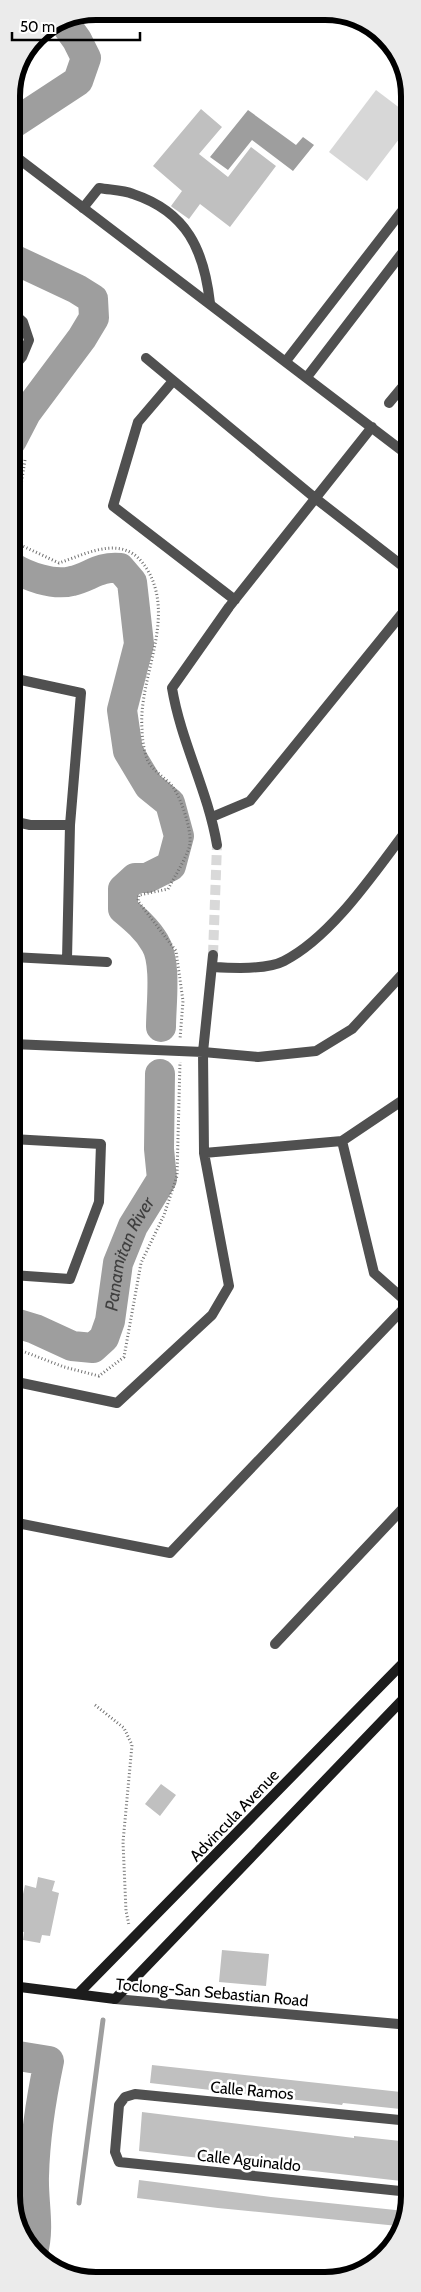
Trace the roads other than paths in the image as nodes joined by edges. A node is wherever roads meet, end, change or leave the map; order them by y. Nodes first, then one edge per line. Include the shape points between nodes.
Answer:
1 (20, 160) edge
2 (83, 208) junction
3 (401, 212) edge
4 (401, 254) edge
5 (210, 303) junction
6 (20, 319) edge
7 (146, 358) dead end
8 (20, 360) edge
9 (286, 361) junction
10 (307, 376) junction
11 (173, 381) junction
12 (401, 389) edge
13 (389, 403) dead end
14 (372, 426) junction
15 (401, 450) edge
16 (315, 498) junction
17 (401, 565) edge
18 (235, 600) junction
19 (401, 615) edge
20 (20, 680) edge
21 (212, 817) junction
22 (20, 823) edge
23 (70, 826) junction
24 (401, 837) edge
25 (217, 845) tunnel mouth
26 (212, 955) tunnel mouth
27 (20, 957) edge
28 (67, 959) junction
29 (107, 962) dead end
30 (212, 967) junction
31 (401, 976) edge
32 (20, 1044) edge
33 (203, 1052) junction
34 (401, 1101) edge
35 (20, 1139) edge
36 (342, 1141) junction
37 (204, 1153) junction
38 (20, 1276) edge
39 (401, 1296) edge
40 (401, 1311) edge
41 (20, 1383) edge
42 (401, 1510) edge
43 (20, 1524) edge
44 (275, 1644) dead end
45 (401, 1669) edge
46 (401, 1702) edge
47 (20, 1987) edge
48 (79, 1993) junction
49 (115, 1999) junction
50 (401, 2024) edge
51 (401, 2119) edge
52 (117, 2129) joint
53 (401, 2191) edge

1 - 2 street
2 - 5 street
2 - 5 street via 99,188 132,193 162,207 186,226 201,255
3 - 9 street
4 - 10 street
5 - 9 street
6 - 8 street via 29,340
7 - 11 street
9 - 10 street
10 - 14 street
11 - 16 street
11 - 18 street via 138,422 113,506
12 - 13 street
14 - 15 street
14 - 16 street
16 - 17 street
16 - 18 street
18 - 21 street via 172,688 177,718
19 - 21 street via 250,801
20 - 23 street via 81,693
21 - 25 street
22 - 23 street
23 - 28 street
24 - 30 street via 322,934 283,962 246,968
26 - 30 street
27 - 28 street
28 - 29 street
30 - 33 street
31 - 33 street via 352,1029 316,1051 258,1057
32 - 33 street
33 - 37 street
34 - 36 street
35 - 38 street via 101,1144 99,1202 70,1279
36 - 37 street
36 - 39 street via 374,1274
37 - 41 street via 229,1286 212,1315 117,1403
40 - 43 street via 170,1553
42 - 44 street
45 - 48 main road, Advincula Avenue
46 - 49 main road
47 - 48 main road, Toclong-San Sebastian Road
48 - 49 main road, Toclong-San Sebastian Road
49 - 50 street, Toclong-San Sebastian Road
51 - 52 street, Calle Ramos via 135,2094 125,2097 119,2105
52 - 53 street, Calle Aguinaldo via 115,2152 120,2162

